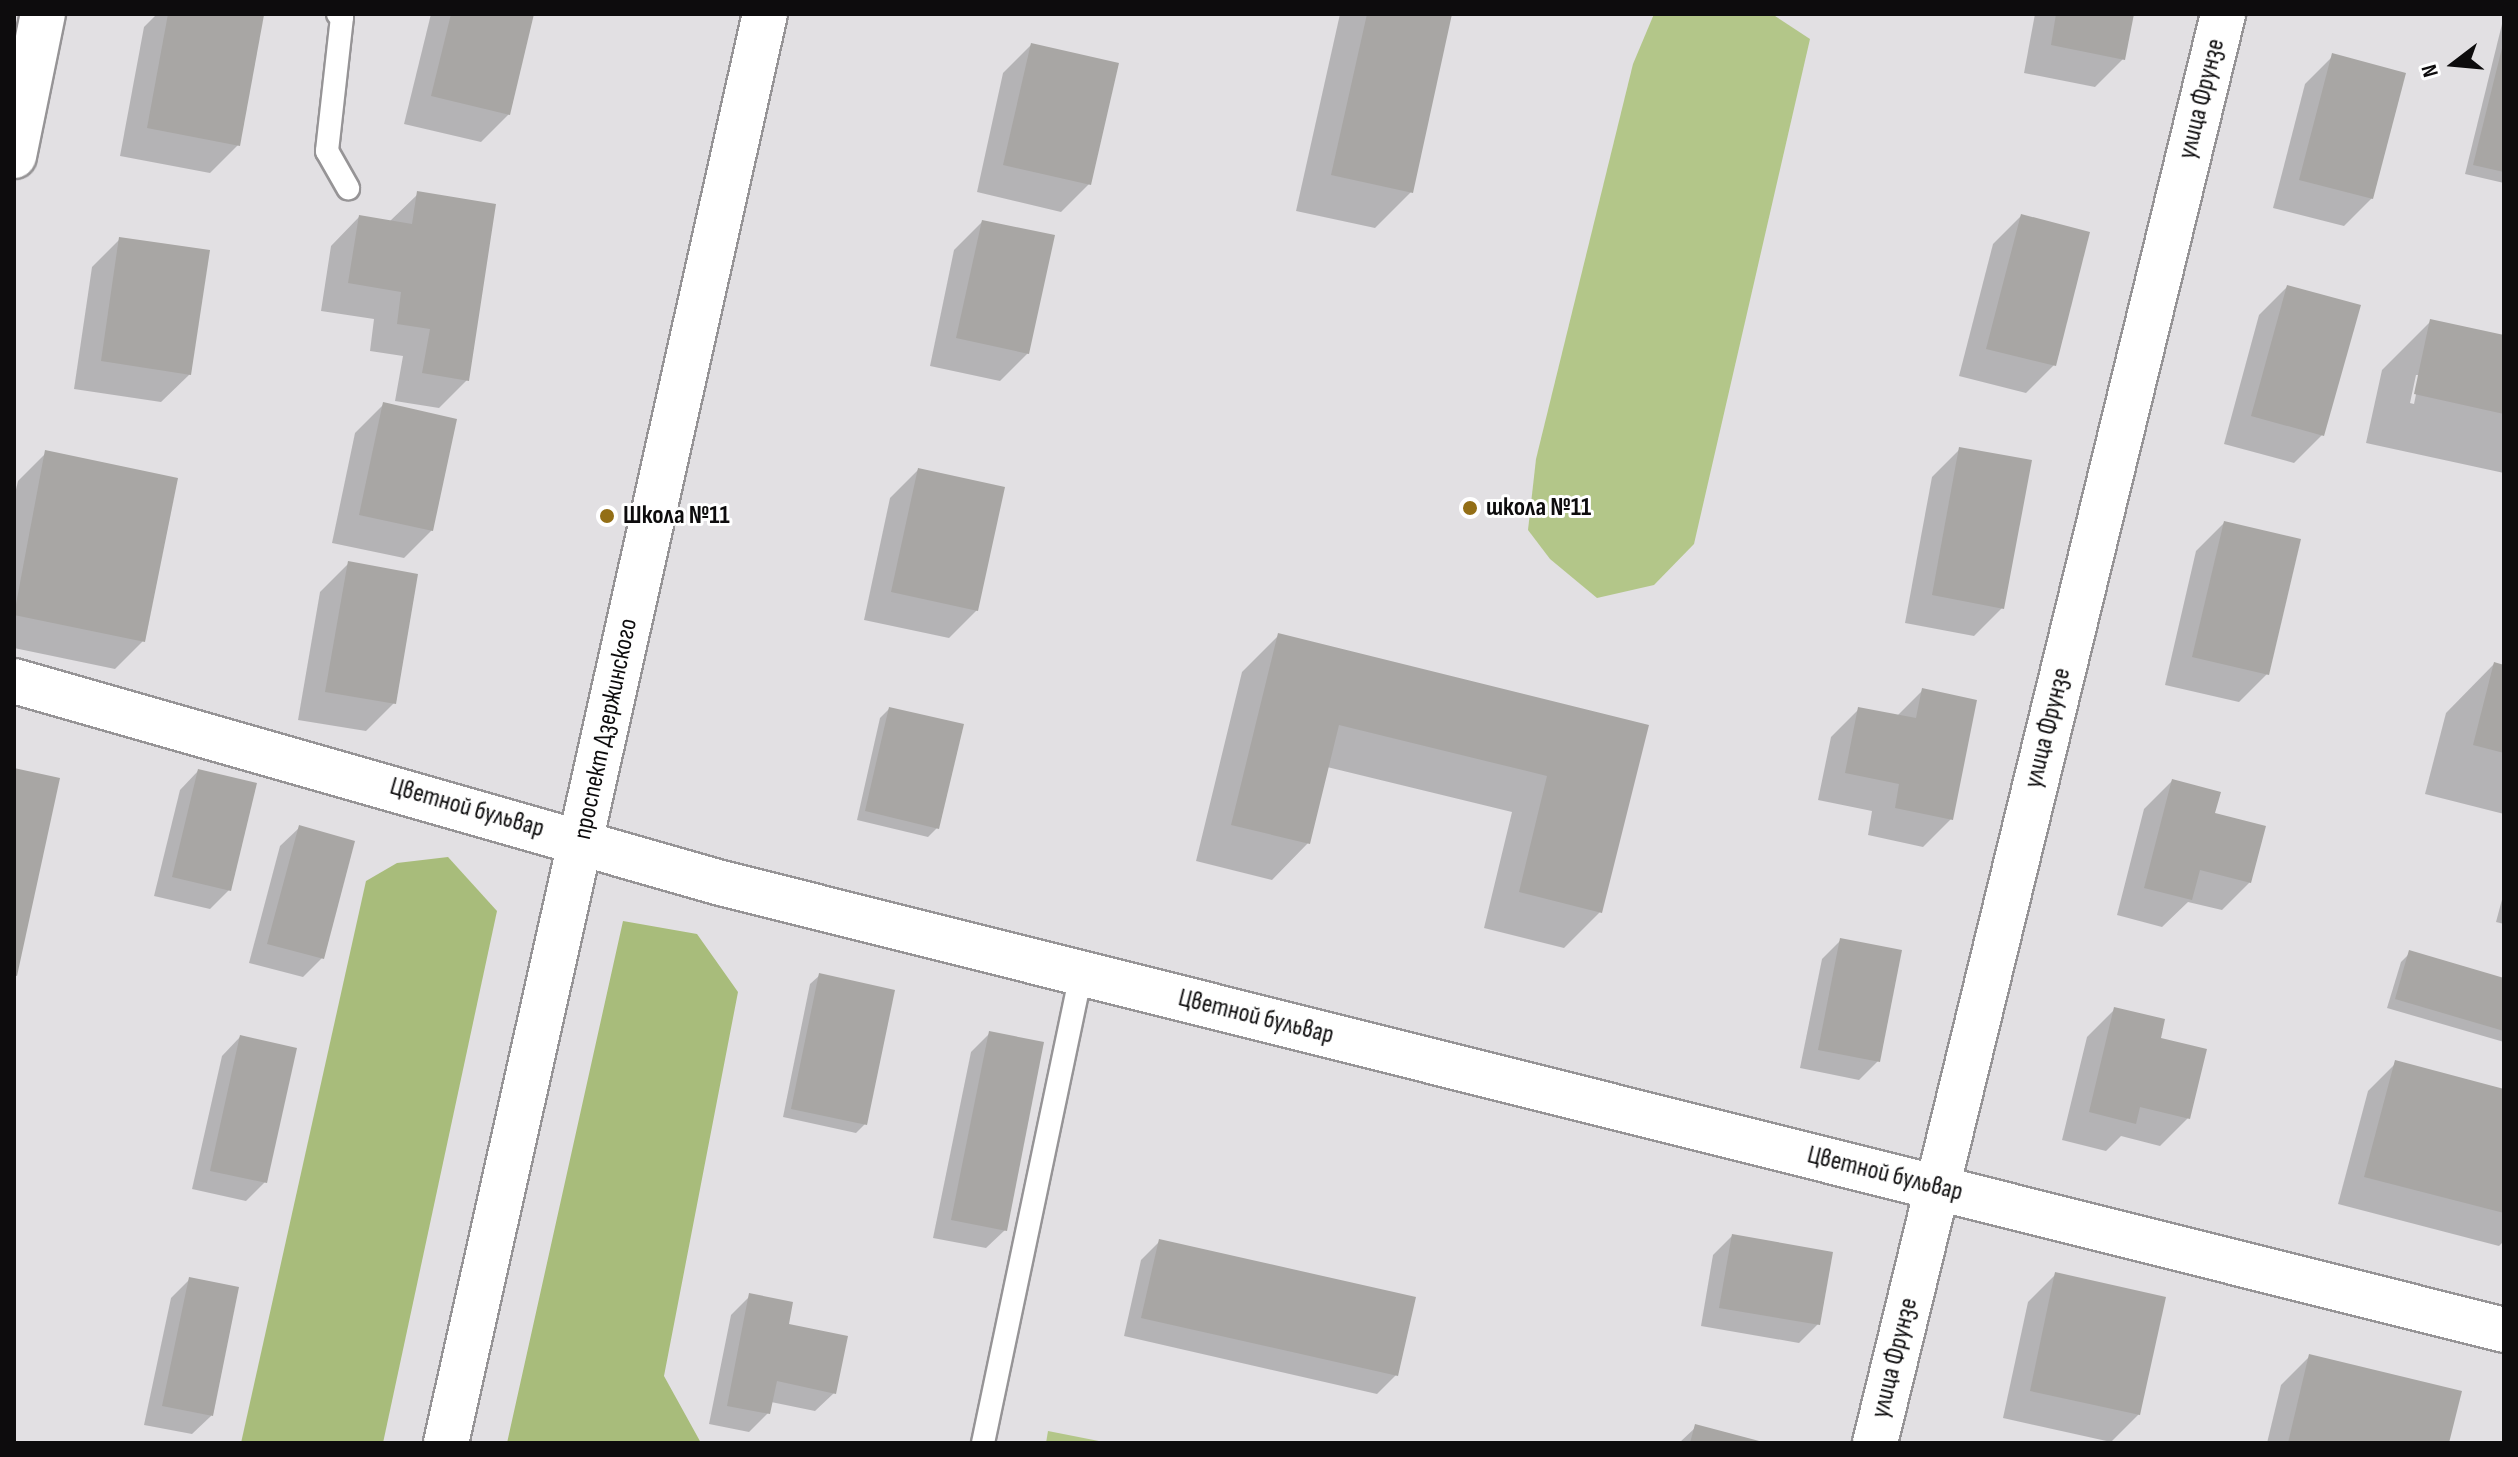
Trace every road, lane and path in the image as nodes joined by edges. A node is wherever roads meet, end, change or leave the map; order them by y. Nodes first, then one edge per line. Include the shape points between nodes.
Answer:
1 (43, 14) edge
2 (338, 14) edge
3 (765, 14) edge
4 (2223, 14) edge
5 (22, 78) edge
6 (14, 156) edge
7 (348, 188) dead end
8 (14, 681) edge
9 (581, 841) junction
10 (1081, 973) junction
11 (1937, 1187) junction
12 (2504, 1330) edge
13 (446, 1443) edge
14 (983, 1443) edge
15 (1875, 1443) edge

1 - 5 street
2 - 7 lane via 342,17 327,151
3 - 9 street, проспект Дзержинского
4 - 11 street, улица Фрунзе
5 - 6 street
8 - 9 street, Цветной бульвар
9 - 10 street, Цветной бульвар via 721,883
9 - 13 street, проспект Дзержинского
10 - 11 street, Цветной бульвар
10 - 14 lane
11 - 12 street, Цветной бульвар
11 - 15 street, улица Фрунзе

